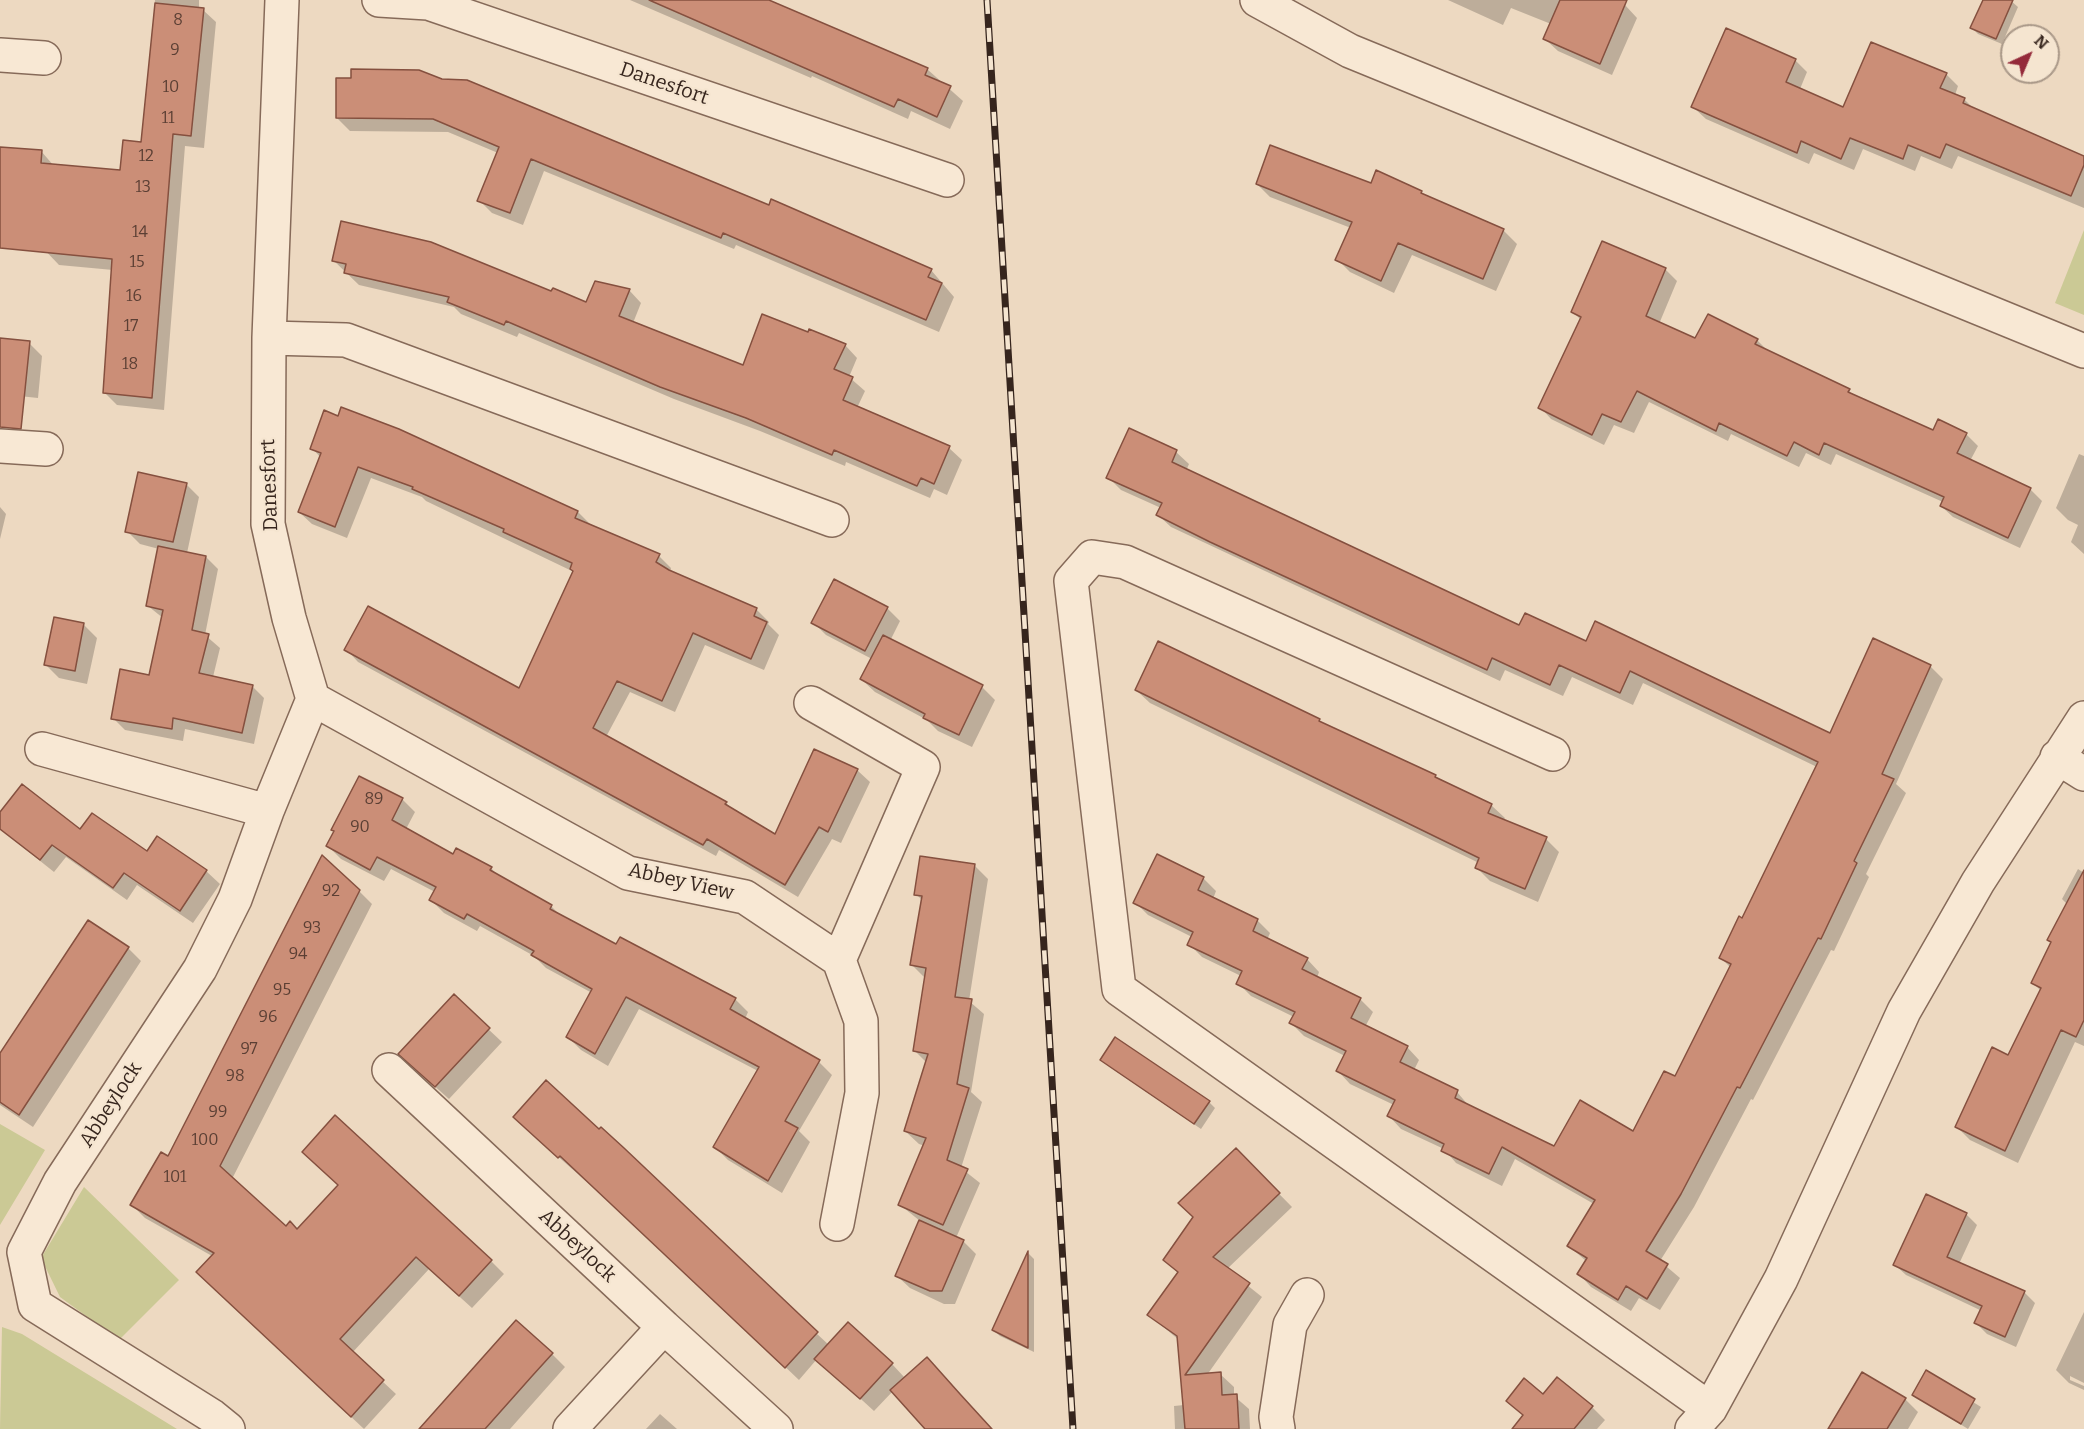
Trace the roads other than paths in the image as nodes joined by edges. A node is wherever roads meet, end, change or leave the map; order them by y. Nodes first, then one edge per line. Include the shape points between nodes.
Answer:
1 (282, 0) edge
2 (379, 0) edge
3 (1257, 0) edge
4 (0, 55) edge
5 (44, 58) dead end
6 (947, 180) dead end
7 (270, 338) junction
8 (2084, 351) edge
9 (0, 446) edge
10 (46, 449) dead end
11 (832, 520) dead end
12 (313, 699) junction
13 (811, 703) dead end
14 (2084, 718) edge
15 (42, 749) dead end
16 (1553, 754) dead end
17 (2057, 757) junction
18 (2084, 774) edge
19 (267, 811) junction
20 (839, 960) junction
21 (389, 1070) dead end
22 (837, 1224) dead end
23 (1307, 1295) dead end
24 (664, 1327) junction
25 (1701, 1419) edge
26 (228, 1429) edge
27 (570, 1429) edge
28 (776, 1429) edge
29 (1278, 1429) edge

1 - 7 street, Danesfort
2 - 6 street, Danesfort via 428,3
3 - 8 street via 1350,51
4 - 5 street
7 - 11 street via 346,340
7 - 12 street, Danesfort via 268,524 289,618
9 - 10 street
12 - 19 street, Abbeylock
12 - 20 street, Abbey View via 628,873 745,897
13 - 20 street via 923,767
14 - 17 street
15 - 19 street
16 - 25 street via 1125,562 1092,557 1071,580 1119,989
17 - 18 street
17 - 25 street via 1978,882 1904,1011 1782,1279
19 - 26 street, Abbeylock via 236,899 200,969 60,1182 24,1252 35,1305
20 - 22 street via 861,1021 862,1093
21 - 24 street, Abbeylock
23 - 29 street via 1290,1325 1276,1417
24 - 27 street
24 - 28 street, Abbeylock

